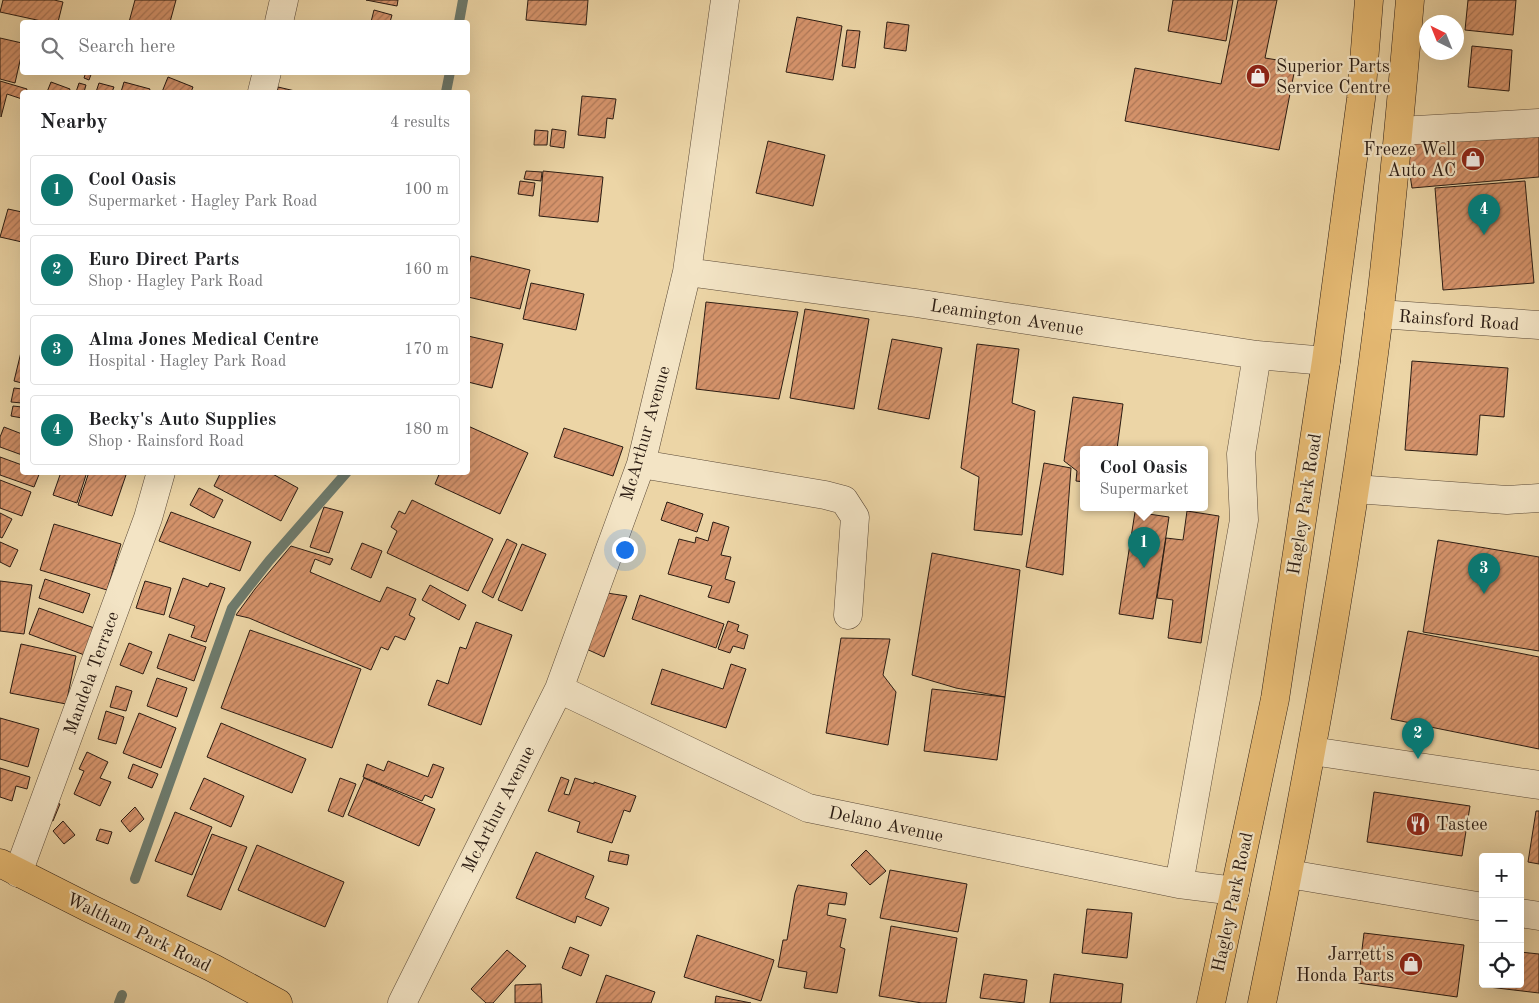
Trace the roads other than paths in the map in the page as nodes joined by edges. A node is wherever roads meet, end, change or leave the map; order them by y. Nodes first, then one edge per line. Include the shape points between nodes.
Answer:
1 (284, 0) edge
2 (725, 0) edge
3 (1369, 0) edge
4 (1410, 0) edge
5 (279, 20) edge
6 (266, 75) edge
7 (262, 90) edge
8 (1539, 123) edge
9 (1399, 131) junction
10 (687, 272) junction
11 (1379, 314) junction
12 (1539, 325) edge
13 (1256, 355) junction
14 (1326, 361) junction
15 (641, 464) junction
16 (160, 475) edge
17 (1355, 489) junction
18 (1539, 498) edge
19 (848, 615) dead end
20 (559, 689) junction
21 (1312, 751) junction
22 (1539, 786) edge
23 (9, 868) edge
24 (1289, 874) junction
25 (1179, 884) junction
26 (1235, 891) junction
27 (1479, 906) edge
28 (1524, 914) edge
29 (1539, 916) edge
30 (278, 1003) edge
31 (402, 1003) edge
32 (1211, 1003) edge
33 (1262, 1003) edge

1 - 5 street
2 - 10 street, McArthur Avenue
3 - 14 main road, Hagley Park Road via 1361,99
4 - 9 main road
6 - 7 street
8 - 9 street
9 - 11 main road
10 - 13 street, Leamington Avenue
10 - 15 street, McArthur Avenue
11 - 12 street, Rainsford Road
11 - 17 main road
13 - 14 street, Leamington Avenue
13 - 25 street via 1241,454 1244,520
14 - 26 main road, Hagley Park Road via 1275,699
15 - 19 street via 844,500 855,517
15 - 20 street, McArthur Avenue
16 - 23 street, Mandela Terrace via 148,518
17 - 18 street via 1507,500
17 - 21 main road
20 - 25 street, Delano Avenue via 808,808
20 - 31 street, McArthur Avenue
21 - 22 street
21 - 24 main road
23 - 30 main road, Waltham Park Road
24 - 27 street
24 - 33 main road
25 - 26 street, Delano Avenue
26 - 32 main road, Hagley Park Road
28 - 29 street

